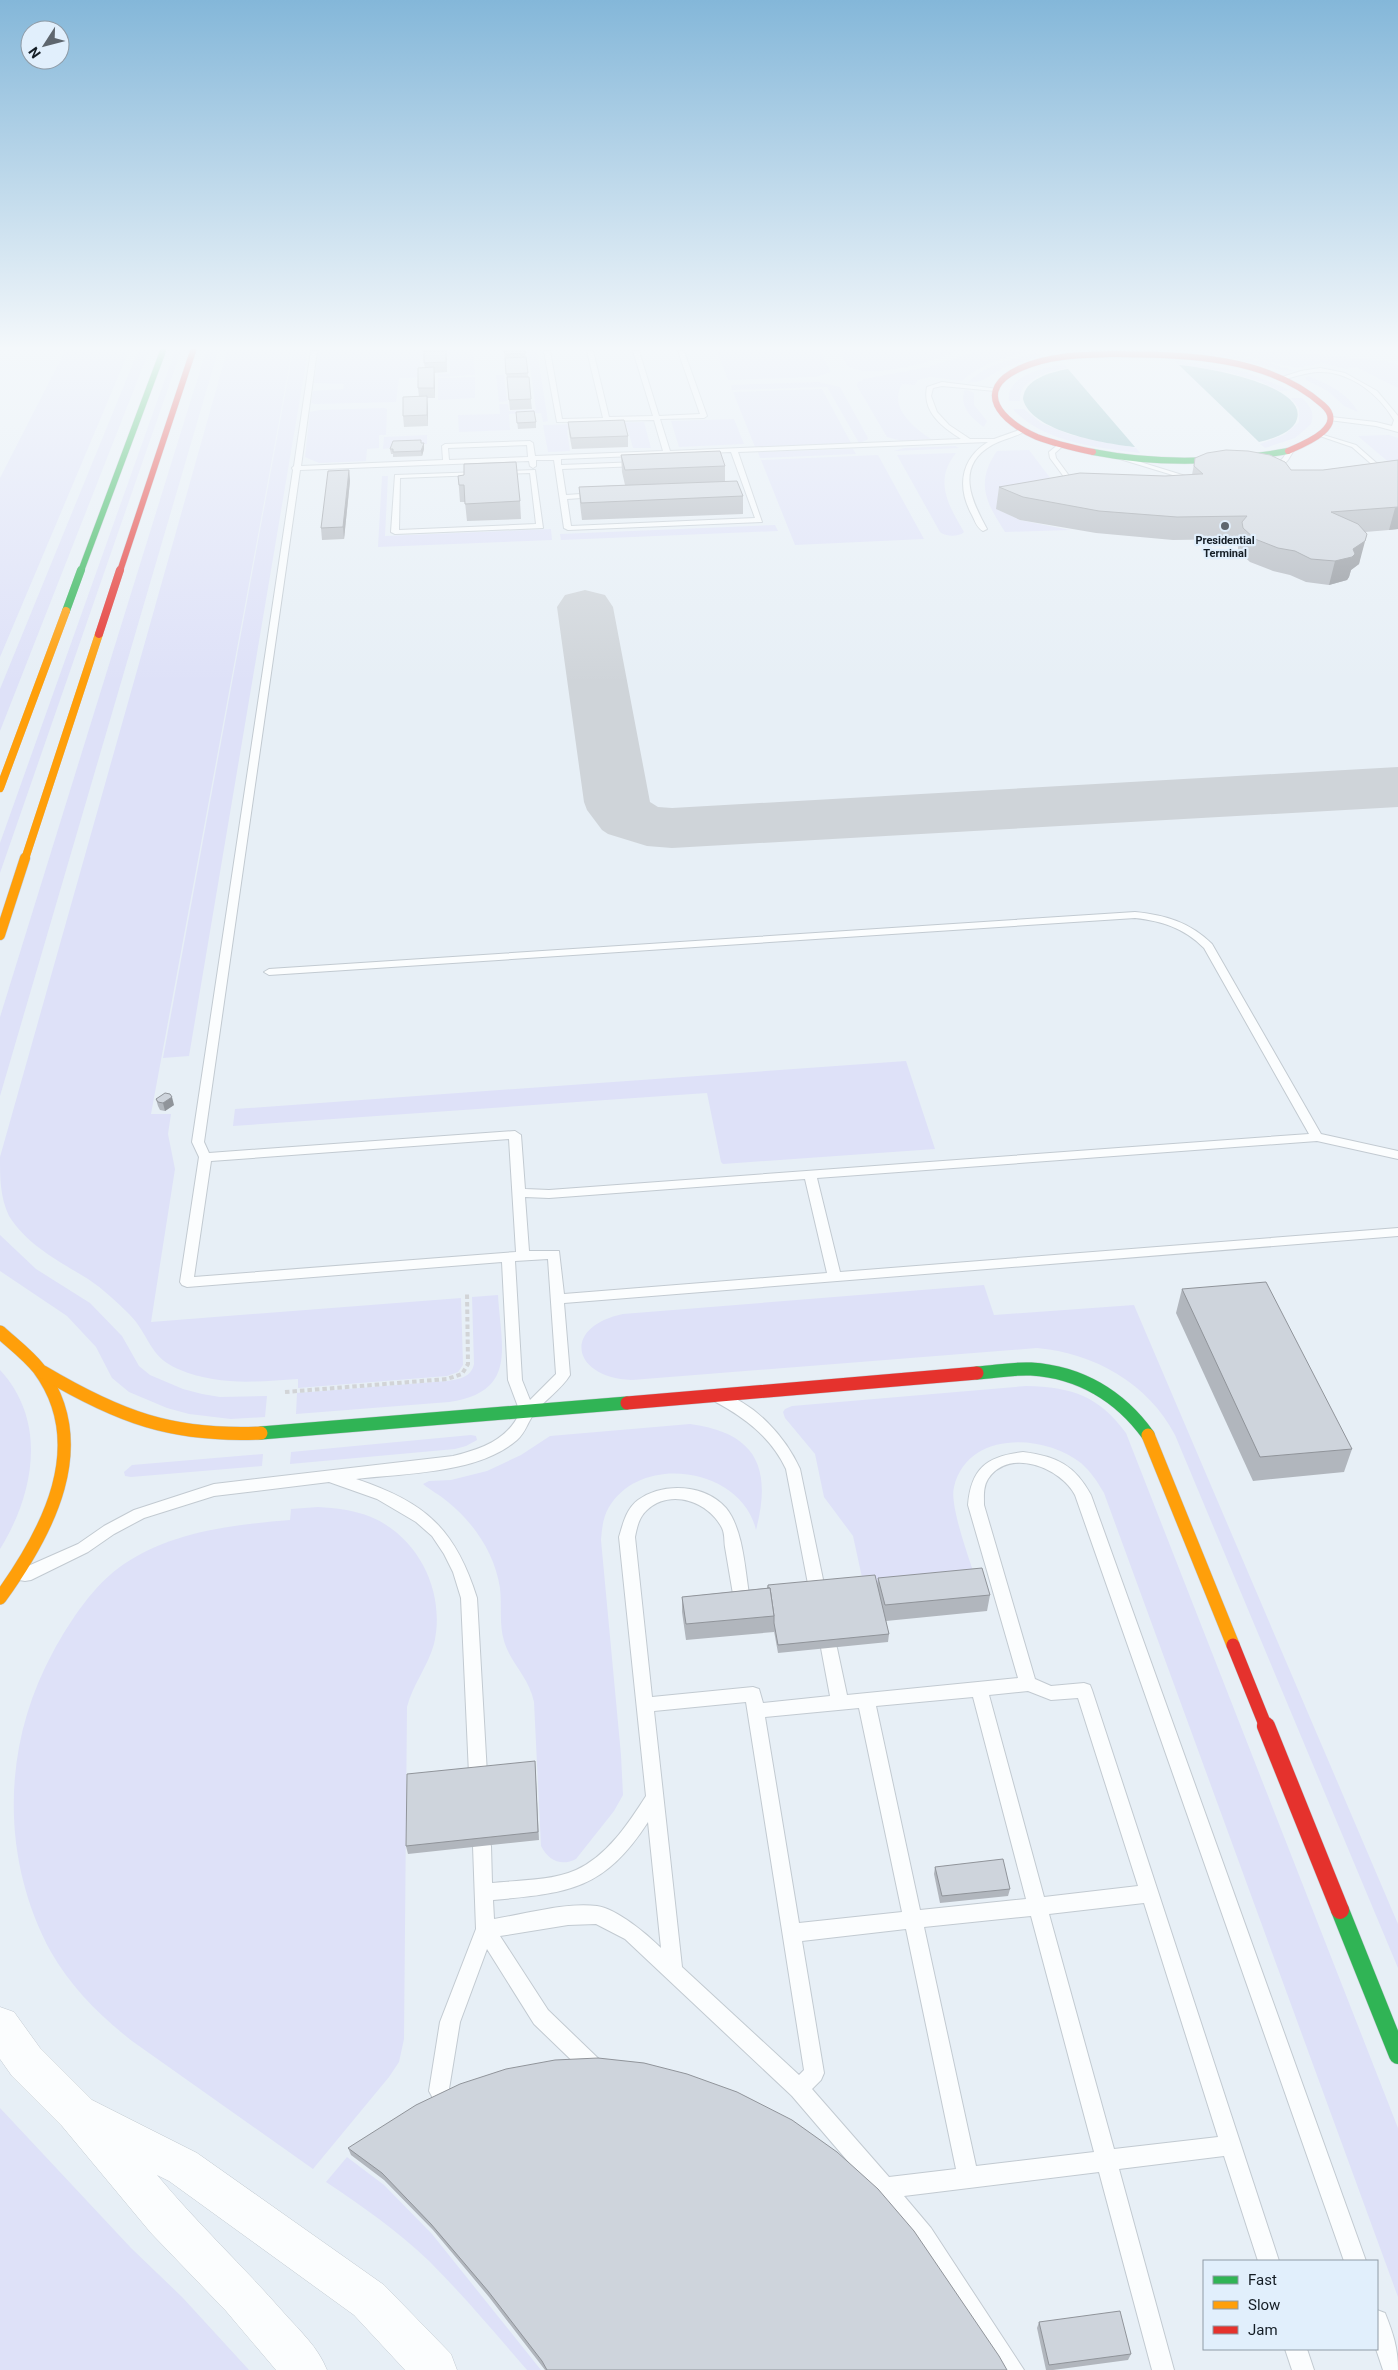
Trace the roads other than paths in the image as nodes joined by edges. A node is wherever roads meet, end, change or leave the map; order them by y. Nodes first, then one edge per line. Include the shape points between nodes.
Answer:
1 (122, 462) edge
2 (156, 462) edge
3 (296, 462) edge
4 (446, 462) joint
5 (455, 462) edge
6 (532, 462) edge
7 (558, 462) edge
8 (738, 462) edge
9 (971, 462) edge
10 (1056, 462) edge
11 (1135, 462) edge
12 (1283, 462) edge
13 (1371, 462) edge
14 (648, 464) edge
15 (559, 467) junction
16 (295, 468) junction
17 (533, 470) junction
18 (1266, 476) edge
19 (1189, 478) edge
20 (1393, 481) edge
21 (748, 489) junction
22 (738, 490) edge
23 (1080, 494) edge
24 (602, 495) edge
25 (563, 496) junction
26 (983, 530) dead end
27 (0, 788) edge
28 (0, 935) edge
29 (269, 972) dead end
30 (1317, 1137) junction
31 (205, 1157) junction
32 (1395, 1157) edge
33 (810, 1174) junction
34 (519, 1193) junction
35 (1398, 1232) edge
36 (523, 1256) junction
37 (508, 1257) junction
38 (836, 1277) junction
39 (557, 1299) junction
40 (0, 1332) edge
41 (43, 1372) junction
42 (716, 1396) junction
43 (527, 1412) junction
44 (327, 1476) junction
45 (16, 1579) junction
46 (817, 1588) edge
47 (0, 1598) edge
48 (742, 1600) edge
49 (829, 1648) edge
50 (1028, 1684) junction
51 (979, 1689) junction
52 (866, 1700) junction
53 (840, 1703) junction
54 (645, 1705) junction
55 (756, 1711) junction
56 (478, 1774) edge
57 (655, 1797) junction
58 (482, 1846) edge
59 (484, 1892) junction
60 (1149, 1894) junction
61 (1037, 1906) junction
62 (912, 1920) junction
63 (485, 1929) junction
64 (791, 1933) junction
65 (674, 1971) junction
66 (0, 2026) edge
67 (1398, 2055) edge
68 (614, 2086) edge
69 (798, 2089) junction
70 (76, 2112) junction
71 (460, 2129) edge
72 (1230, 2145) junction
73 (1106, 2160) junction
74 (968, 2177) junction
75 (884, 2188) junction
76 (1268, 2260) edge
77 (1355, 2260) edge
78 (1378, 2324) edge
79 (1296, 2350) edge
80 (304, 2370) edge
81 (435, 2370) edge
82 (1013, 2370) edge
83 (1163, 2370) edge
84 (1303, 2370) edge
85 (1394, 2370) edge

1 - 27 street
2 - 28 street
3 - 16 lane
4 - 5 lane
4 - 16 lane
6 - 17 lane
7 - 15 lane
8 - 21 lane
9 - 26 lane via 966,491
10 - 23 lane
11 - 19 lane
12 - 18 lane
13 - 20 lane
14 - 15 lane
15 - 25 lane
16 - 31 lane via 198,1142
17 - 17 lane via 540,526 395,532 397,476
21 - 22 lane
21 - 25 lane via 759,520 568,528
24 - 25 lane
29 - 30 lane via 1135,915 1158,917 1196,934 1208,946
30 - 32 lane
30 - 33 lane
31 - 34 lane via 515,1135
31 - 37 lane via 188,1282
33 - 34 lane via 549,1194
33 - 38 lane
34 - 36 lane
35 - 38 lane
36 - 37 lane
36 - 39 lane via 554,1254
37 - 43 lane via 515,1380
38 - 39 lane
39 - 43 lane via 564,1376
40 - 41 street via 30,1356
41 - 43 street via 77,1393 118,1412 163,1428 202,1434 282,1432
41 - 45 street via 60,1410 64,1431 63,1477 46,1527
42 - 43 street
42 - 46 lane via 759,1423 789,1459
42 - 67 street via 1030,1369 1078,1377 1121,1402 1138,1418 1148,1434
43 - 44 lane via 520,1428 511,1437 485,1453 467,1459
44 - 45 lane via 214,1490 165,1504
44 - 56 lane via 385,1495 407,1507 427,1522 454,1553 470,1598
45 - 47 street
48 - 54 lane via 730,1528 715,1507 705,1500 679,1493 658,1496 641,1506 628,1526 627,1537
49 - 53 lane
50 - 51 lane
50 - 60 lane via 1051,1694 1084,1690
50 - 77 lane via 974,1492 984,1471 995,1463 1023,1457 1039,1460 1067,1473 1084,1495
51 - 52 lane
51 - 61 lane
52 - 53 lane
52 - 62 lane
53 - 55 lane
54 - 55 lane via 753,1694
54 - 57 lane
55 - 64 lane
57 - 59 lane via 632,1832 608,1858 583,1876 565,1882
57 - 65 lane
58 - 59 lane
59 - 63 lane
60 - 61 lane
60 - 72 lane
61 - 62 lane
61 - 73 lane
62 - 64 lane
62 - 74 lane
63 - 65 lane via 568,1916 598,1915 632,1932
63 - 68 lane via 541,2017
63 - 71 lane via 450,2022 440,2090
64 - 69 lane via 814,2073
65 - 69 lane
66 - 70 street via 26,2062
69 - 75 lane
70 - 80 street via 166,2218 241,2296
70 - 81 street via 183,2167 369,2300
72 - 73 lane
72 - 76 lane
73 - 74 lane
73 - 83 lane
74 - 75 lane
75 - 82 lane via 924,2236
78 - 85 lane
79 - 84 lane

